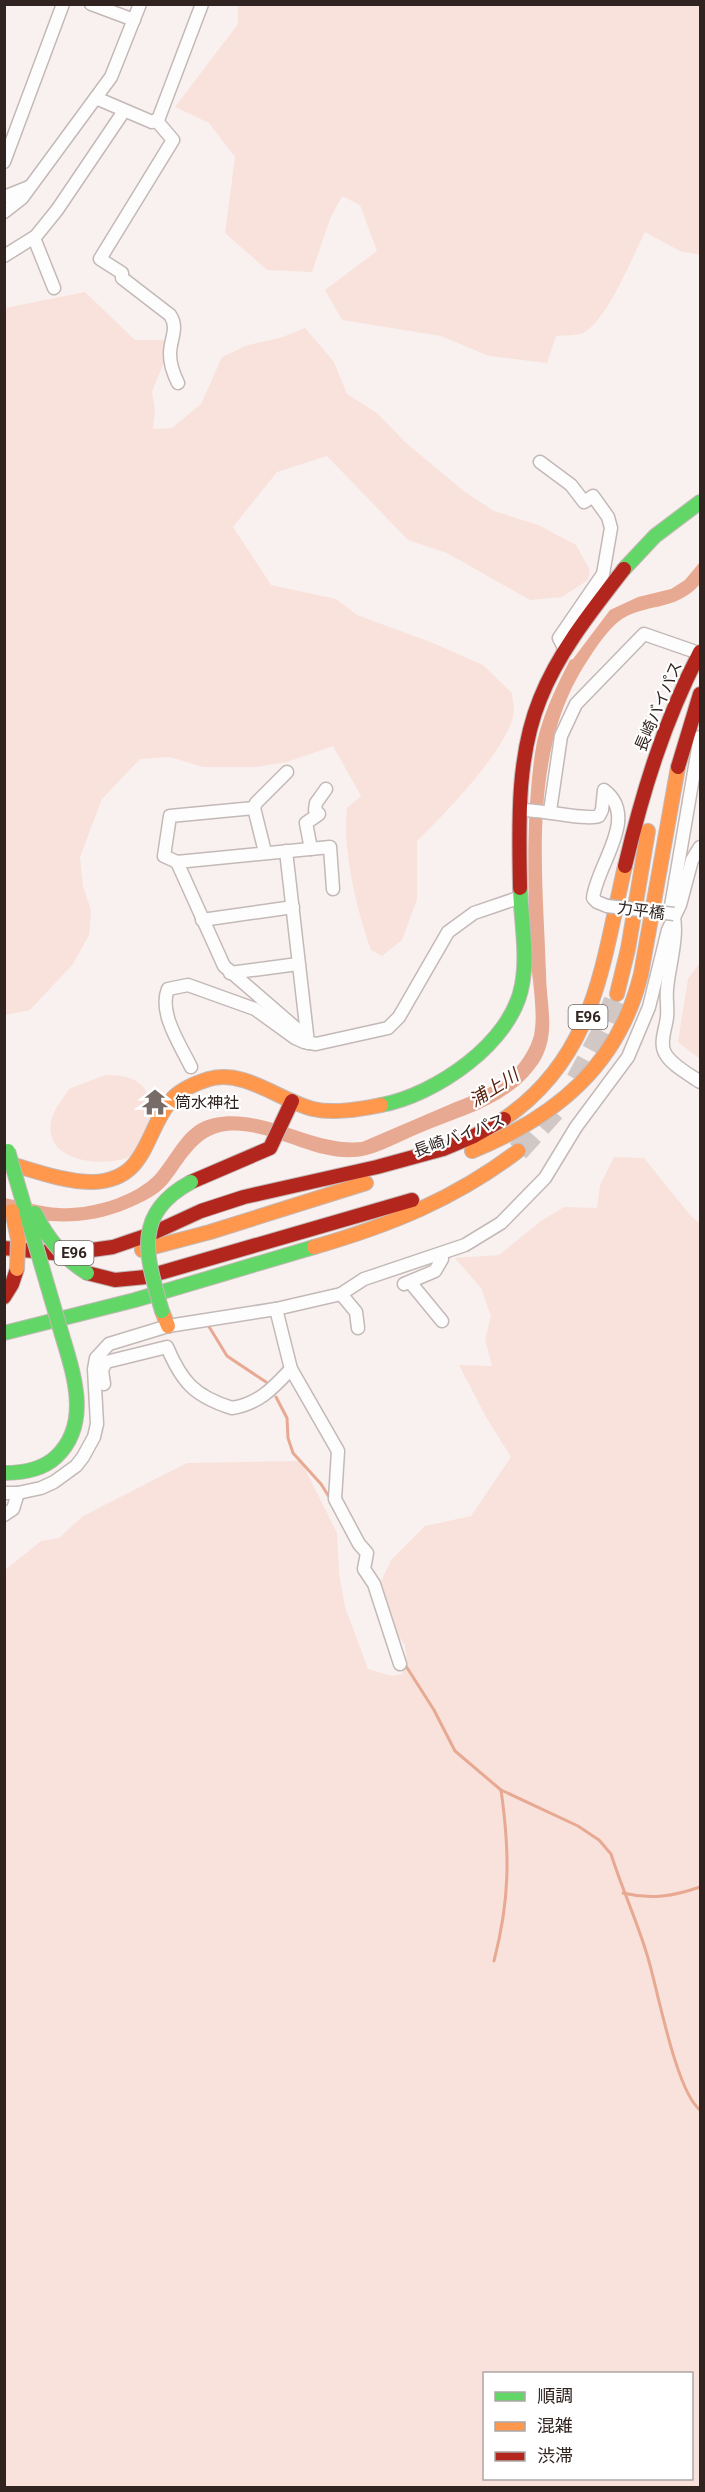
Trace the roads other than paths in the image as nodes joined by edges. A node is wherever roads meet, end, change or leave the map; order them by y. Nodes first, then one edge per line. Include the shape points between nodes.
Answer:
1 (63, 4) edge
2 (91, 4) edge
3 (140, 4) edge
4 (202, 4) edge
5 (135, 20) junction
6 (96, 98) junction
7 (124, 111) junction
8 (156, 120) junction
9 (8, 143) edge
10 (4, 162) edge
11 (30, 186) junction
12 (4, 197) edge
13 (4, 212) edge
14 (34, 238) junction
15 (4, 256) edge
16 (54, 288) dead end
17 (178, 383) dead end
18 (540, 462) dead end
19 (700, 501) edge
20 (565, 650) junction
21 (697, 652) edge
22 (700, 681) edge
23 (700, 694) edge
24 (700, 737) edge
25 (287, 772) dead end
26 (326, 789) dead end
27 (254, 808) junction
28 (639, 809) junction
29 (523, 810) junction
30 (549, 811) junction
31 (700, 847) edge
32 (312, 849) junction
33 (286, 851) junction
34 (265, 852) junction
35 (177, 862) junction
36 (333, 889) dead end
37 (521, 897) junction
38 (293, 907) junction
39 (674, 914) junction
40 (202, 920) junction
41 (298, 964) junction
42 (230, 973) junction
43 (617, 994) tunnel mouth
44 (307, 1043) junction
45 (191, 1067) dead end
46 (569, 1071) dead end
47 (700, 1082) edge
48 (289, 1108) junction
49 (518, 1150) tunnel mouth
50 (6, 1152) edge
51 (495, 1154) dead end
52 (4, 1169) edge
53 (4, 1179) edge
54 (467, 1188) junction
55 (420, 1198) junction
56 (4, 1242) edge
57 (4, 1248) edge
58 (80, 1252) junction
59 (440, 1254) junction
60 (4, 1255) edge
61 (341, 1294) junction
62 (4, 1297) edge
63 (276, 1309) junction
64 (442, 1321) dead end
65 (168, 1326) junction
66 (4, 1327) edge
67 (358, 1328) dead end
68 (4, 1333) edge
69 (59, 1336) junction
70 (4, 1344) edge
71 (291, 1369) junction
72 (98, 1408) junction
73 (4, 1462) edge
74 (4, 1473) edge
75 (4, 1492) edge
76 (18, 1493) junction
77 (4, 1515) edge
78 (399, 1664) dead end

1 - 9 street
2 - 5 street
3 - 5 street
4 - 8 street
5 - 6 street via 111,77
6 - 7 street
6 - 11 street
7 - 8 street via 152,122
7 - 14 street
8 - 17 street via 172,140 100,259 170,315 175,328 170,354
9 - 10 street
11 - 12 street
11 - 13 street
14 - 15 street
14 - 16 street
18 - 20 street via 571,485 584,502 593,496 608,517 610,528 603,573 559,638
19 - 20 main road via 647,543
20 - 29 main road via 533,715 526,745
21 - 28 main road, 長崎バイパス / E96 via 661,735
21 - 30 street via 644,634 576,704 561,736
22 - 43 main road, 長崎バイパス / E96 via 682,718 659,786
23 - 60 main road, 長崎バイパス / E96 via 681,752 635,996 605,1056 557,1107 480,1149 210,1232 84,1262 48,1262
24 - 39 street via 671,906
25 - 27 street
26 - 32 street via 316,803 319,814 306,823
27 - 34 street
27 - 35 street via 170,816 164,856
28 - 46 main road, 長崎バイパス / E96 via 608,984 588,1037
28 - 58 main road, 長崎バイパス / E96 via 592,1006 557,1072 524,1105 480,1133 432,1153 361,1172 286,1185 204,1210 120,1245
29 - 30 street
29 - 37 main road
30 - 39 street, 力平橋, bridge via 591,819 602,810 604,790 614,798 619,807 618,828 593,898 607,906
31 - 39 street
32 - 33 street
32 - 36 street via 330,848
33 - 34 street
33 - 38 street
34 - 35 street
35 - 40 street
37 - 44 street via 474,913 448,932 399,1017 388,1028
37 - 48 main road via 521,992 498,1034 470,1062 404,1101 316,1111
38 - 40 street
38 - 41 street
39 - 47 street via 663,1050 668,1059
39 - 59 street via 649,1007 628,1057 576,1127 545,1178 501,1222 465,1245
40 - 42 street
41 - 42 street
41 - 44 street
42 - 44 street via 298,1030
44 - 45 street via 255,1009 188,984 172,987 166,992 166,1009
48 - 50 main road via 235,1079 216,1078 189,1084 171,1098 140,1160 106,1181 70,1179
48 - 65 main road, bridge via 274,1143 176,1188 155,1211 147,1258
49 - 54 main road
50 - 55 main road, bridge via 44,1230 68,1260 87,1274 115,1280 146,1277
50 - 69 main road, bridge
51 - 55 main road, 長崎バイパス via 463,1178
52 - 69 main road
53 - 62 main road, bridge via 18,1239 17,1269
54 - 68 main road via 386,1224 225,1274
54 - 70 main road via 429,1215 366,1242
55 - 66 main road, 長崎バイパス via 309,1240 126,1296
56 - 58 main road
57 - 58 main road, 長崎バイパス / E96
59 - 61 street via 364,1279
59 - 64 street via 442,1259 435,1271 407,1283
61 - 63 street
61 - 67 street via 356,1312
63 - 65 street
63 - 71 street
65 - 72 street via 104,1347 94,1369
69 - 73 main road via 69,1397 62,1431 43,1454 27,1461
69 - 74 main road via 72,1366 77,1394 78,1418 72,1436 56,1457 41,1467
71 - 72 street via 262,1397 232,1408 188,1385 167,1347 106,1362 102,1370 105,1390
71 - 78 street via 338,1451 335,1499 367,1553 364,1569 374,1584
72 - 76 street via 94,1437 76,1466 54,1482
75 - 76 street
76 - 77 street via 13,1509

